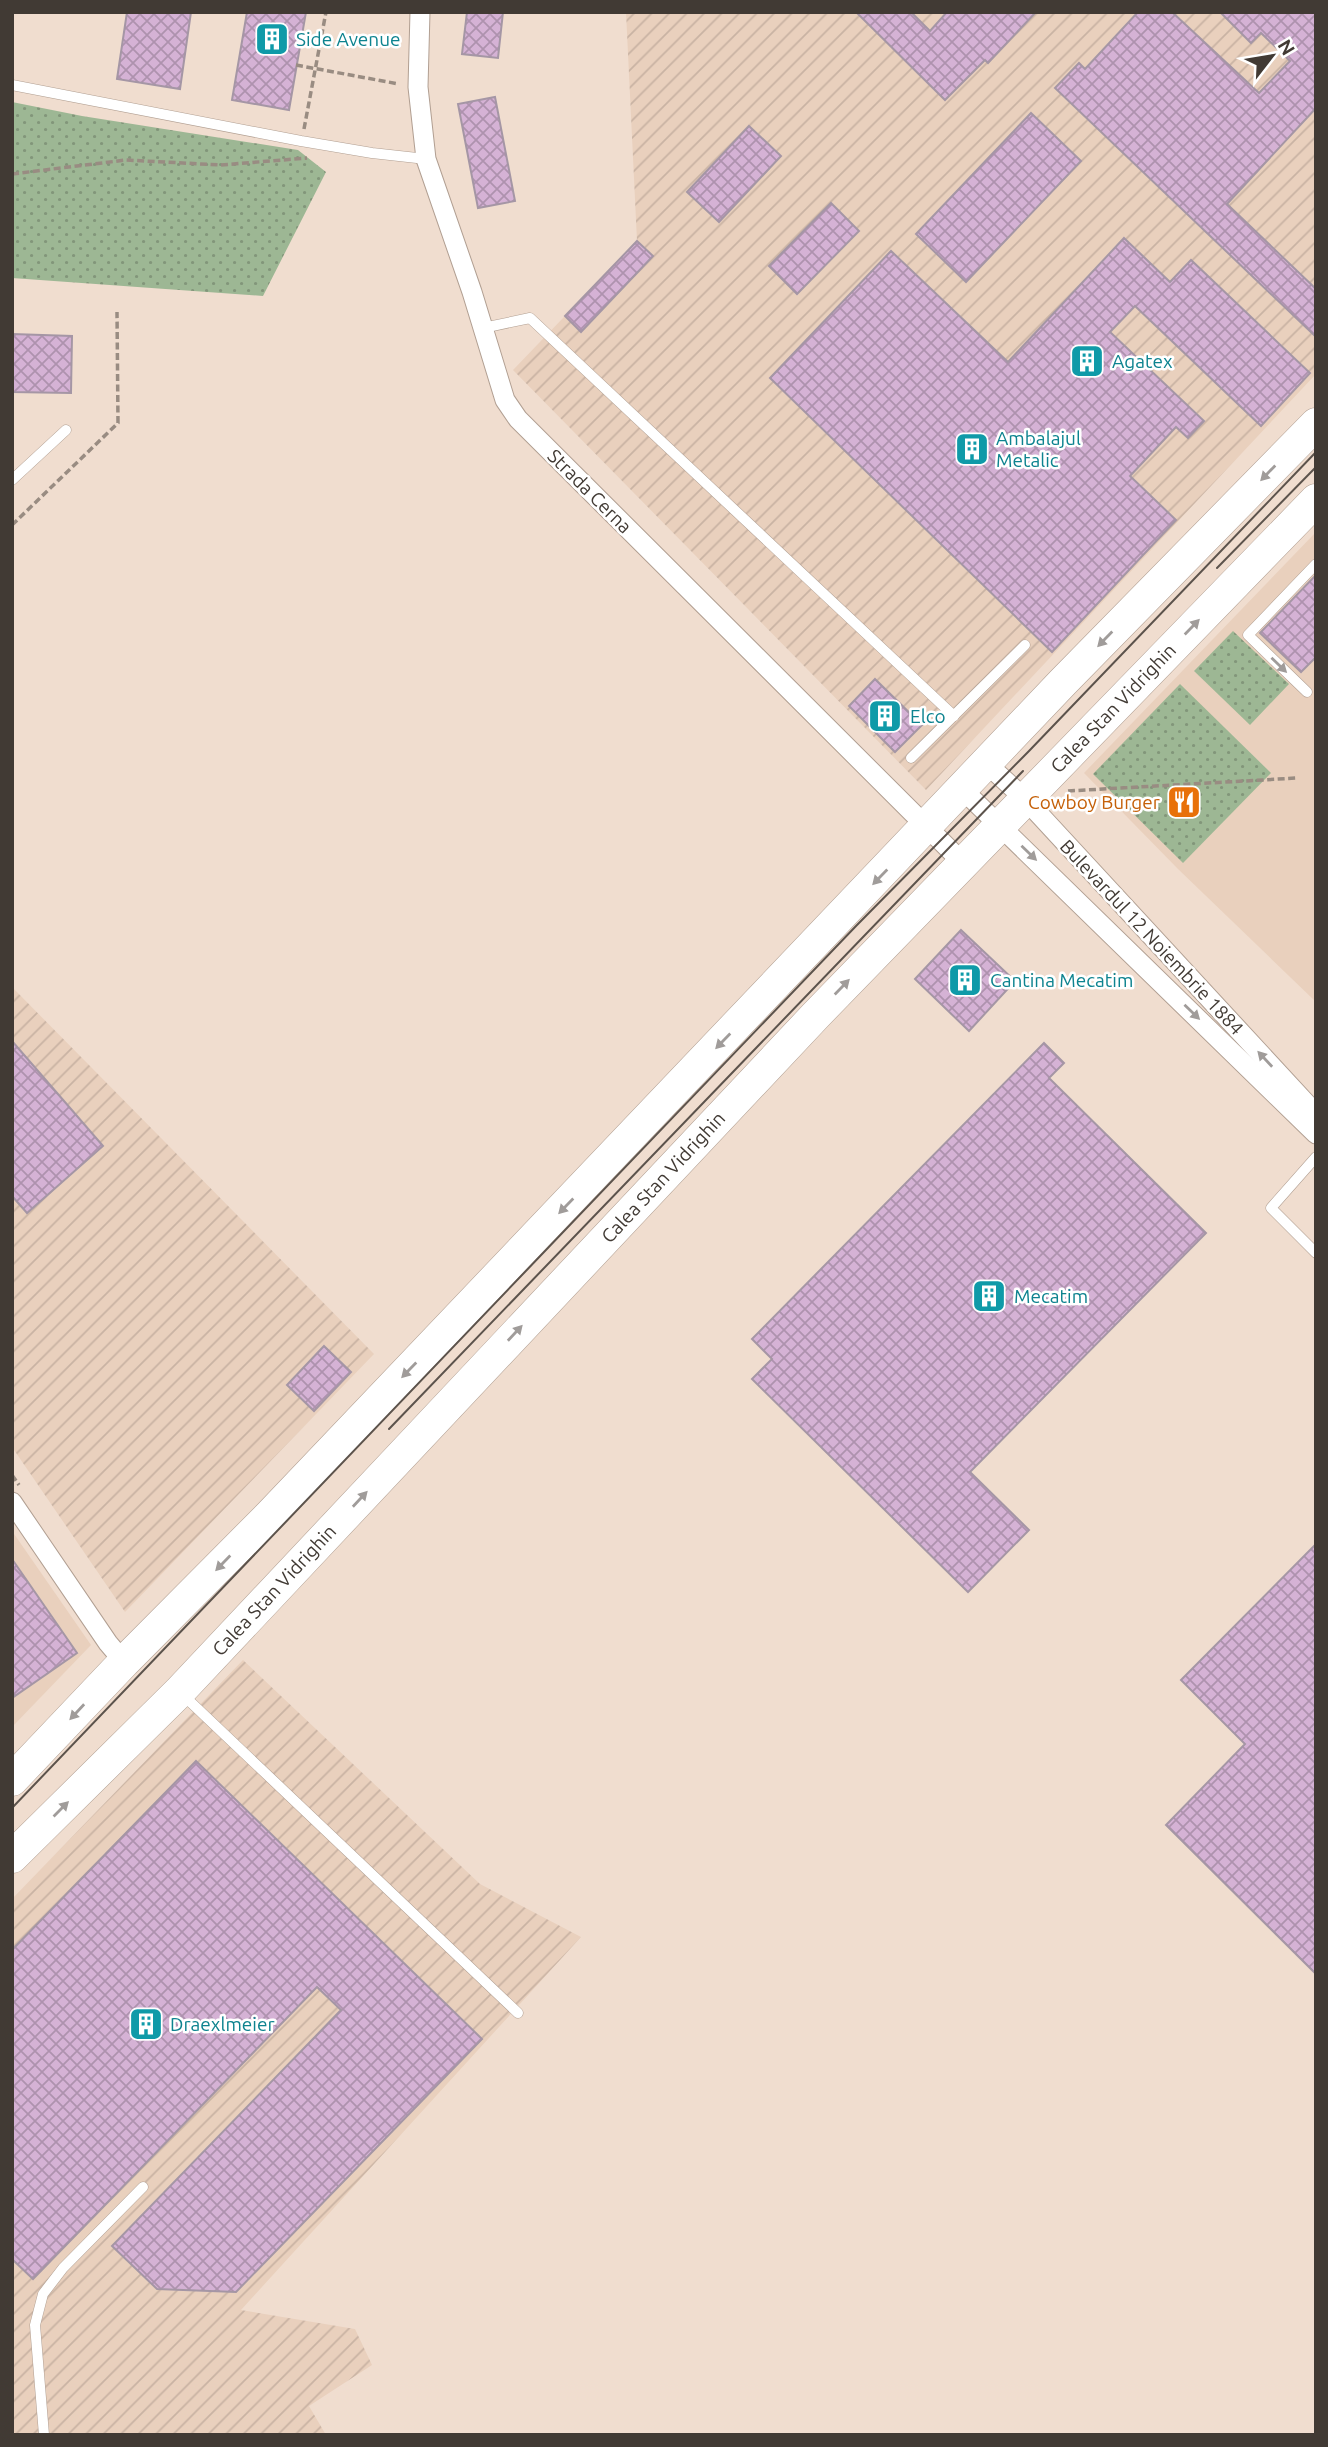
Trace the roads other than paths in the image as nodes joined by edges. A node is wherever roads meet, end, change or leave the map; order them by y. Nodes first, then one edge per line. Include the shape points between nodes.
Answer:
1 (420, 12) edge
2 (12, 85) edge
3 (426, 159) junction
4 (483, 328) junction
5 (1316, 424) edge
6 (66, 430) dead end
7 (12, 480) edge
8 (1316, 500) edge
9 (1316, 564) edge
10 (1025, 645) dead end
11 (1307, 692) dead end
12 (954, 716) junction
13 (911, 758) dead end
14 (986, 763) junction
15 (962, 789) junction
16 (1025, 799) junction
17 (999, 825) junction
18 (927, 827) junction
19 (962, 862) junction
20 (1316, 1114) edge
21 (1316, 1134) edge
22 (1316, 1157) edge
23 (1316, 1253) edge
24 (12, 1502) edge
25 (124, 1662) junction
26 (179, 1692) junction
27 (23, 1758) edge
28 (12, 1780) edge
29 (12, 1857) edge
30 (518, 2013) dead end
31 (143, 2188) dead end
32 (44, 2435) edge

1 - 3 street, Strada Cerna via 418,87
2 - 3 lane via 301,141
3 - 4 street, Strada Cerna
4 - 12 lane via 530,318
4 - 18 street, Strada Cerna via 505,400 518,419
5 -> 14 main road
6 - 7 lane
16 -> 8 main road, Calea Stan Vidrighin
9 -> 11 lane via 1248,635
10 - 12 lane
12 - 13 lane
14 - 15 main road
14 - 16 street, Bulevardul 12 Noiembrie 1884
15 - 17 street, Bulevardul 12 Noiembrie 1884
15 - 18 main road
16 - 17 main road, Calea Stan Vidrighin
20 -> 16 street, Bulevardul 12 Noiembrie 1884
17 - 19 main road, Calea Stan Vidrighin
17 -> 21 street, Bulevardul 12 Noiembrie 1884
18 - 19 street, Strada Cerna
18 -> 25 main road
26 -> 19 main road, Calea Stan Vidrighin
22 - 23 lane via 1271,1208
24 - 25 street
25 -> 27 main road
29 -> 26 main road, Calea Stan Vidrighin
26 - 30 lane
27 - 28 main road
31 - 32 lane via 43,2294 35,2325

